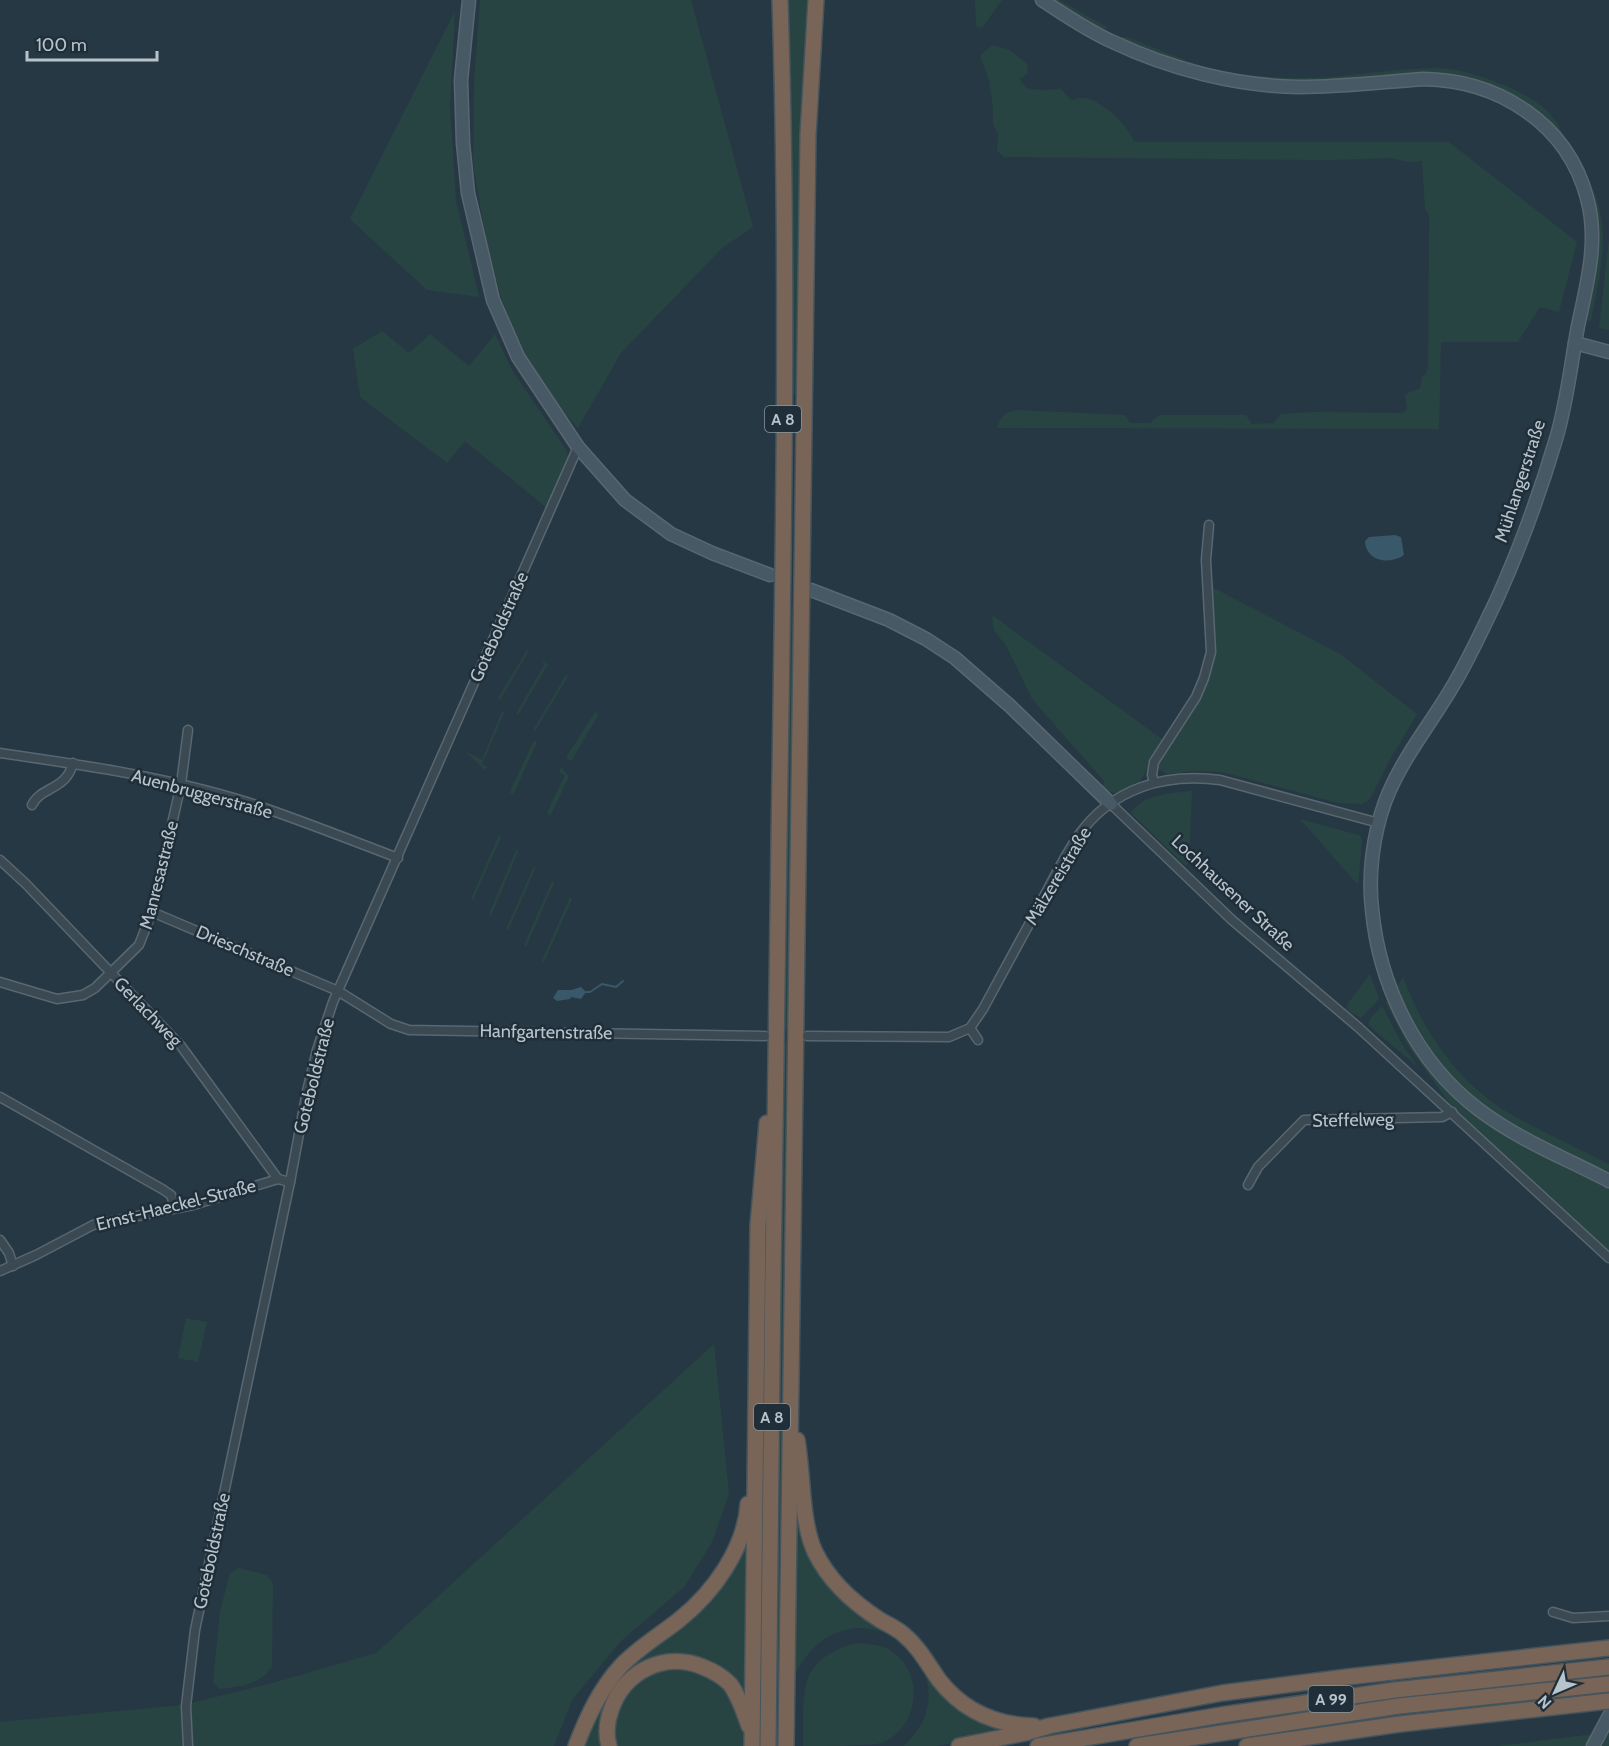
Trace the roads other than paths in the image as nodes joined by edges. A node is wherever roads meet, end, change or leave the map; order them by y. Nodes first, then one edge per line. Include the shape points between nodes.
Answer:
1 (468, 0) edge
2 (780, 0) edge
3 (816, 0) edge
4 (1042, 0) edge
5 (1575, 343) junction
6 (1609, 352) edge
7 (578, 447) junction
8 (1209, 525) dead end
9 (770, 575) dead end
10 (811, 590) dead end
11 (188, 730) dead end
12 (0, 753) edge
13 (73, 763) junction
14 (1154, 782) junction
15 (181, 784) junction
16 (1111, 804) junction
17 (32, 805) dead end
18 (1378, 824) junction
19 (398, 858) junction
20 (0, 860) edge
21 (152, 912) junction
22 (111, 973) junction
23 (0, 982) edge
24 (338, 991) junction
25 (970, 1028) junction
26 (765, 1035) dead end
27 (807, 1036) dead end
28 (978, 1040) dead end
29 (776, 1088) junction
30 (0, 1097) edge
31 (1452, 1112) junction
32 (278, 1179) junction
33 (1609, 1181) edge
34 (290, 1182) junction
35 (1248, 1185) dead end
36 (175, 1208) junction
37 (0, 1240) edge
38 (1609, 1258) edge
39 (13, 1266) junction
40 (0, 1271) edge
41 (790, 1406) junction
42 (756, 1473) junction
43 (1553, 1611) dead end
44 (1609, 1616) edge
45 (1609, 1648) edge
46 (1609, 1667) edge
47 (1609, 1684) edge
48 (1609, 1701) edge
49 (1606, 1722) edge
50 (1049, 1726) junction
51 (752, 1740) edge
52 (188, 1746) edge
53 (576, 1746) edge
54 (609, 1746) edge
55 (768, 1746) edge
56 (786, 1746) edge
57 (960, 1746) edge
58 (1038, 1746) edge
59 (1137, 1746) edge
60 (1247, 1746) edge
61 (1593, 1746) edge

1 - 7 main road via 461,80 463,143 468,193 493,300 518,357
2 - 29 highway, A 8 via 784,174
3 - 41 highway, A 8 via 808,135
4 - 5 main road, Mühlangerstraße via 1119,45 1218,77 1299,87 1442,79 1480,87 1512,102 1533,116 1562,147 1588,200 1592,264
5 - 6 main road
5 - 18 main road, Mühlangerstraße via 1557,437 1508,574 1454,684 1398,774
7 - 9 main road via 625,500 653,522 691,544
7 - 19 street, Goteboldstraße
8 - 14 street via 1208,665 1189,709 1154,762
10 - 16 main road, Lochhausener Straße via 889,620 955,658
11 - 15 street, Manresastraße
12 - 13 street, Auenbruggerstraße
13 - 15 street, Auenbruggerstraße
13 - 17 street via 63,782
14 - 16 street, Mälzereistraße
14 - 18 street, Mälzereistraße via 1195,777 1220,780
15 - 19 street, Auenbruggerstraße via 246,802
15 - 21 street, Manresastraße
16 - 25 street, Mälzereistraße via 1078,837
16 - 31 street, Lochhausener Straße via 1232,920
18 - 33 main road, Mühlangerstraße via 1371,873 1375,933 1398,1009 1417,1042 1476,1107 1520,1136
19 - 24 street, Goteboldstraße
20 - 22 street, Gerlachweg
21 - 22 street, Manresastraße via 140,945
21 - 24 street, Drieschstraße
22 - 23 street, Manresastraße via 95,988 70,998 46,996
22 - 32 street, Gerlachweg via 181,1046
24 - 26 street, Hanfgartenstraße via 409,1030
24 - 34 street, Goteboldstraße via 317,1050
25 - 27 street via 936,1038
25 - 28 street
29 - 42 highway via 769,1103 758,1225
29 - 55 highway, A 8
30 - 36 street via 162,1189 171,1195
31 - 35 street, Steffelweg via 1442,1117 1304,1120 1258,1167
31 - 38 street, Lochhausener Straße
32 - 34 street, Ernst-Haeckel-Straße
32 - 36 street, Ernst-Haeckel-Straße
34 - 52 street, Goteboldstraße via 195,1630 186,1706
36 - 39 street, Ernst-Haeckel-Straße via 93,1225
37 - 39 street
39 - 40 street, Ernst-Haeckel-Straße
41 - 50 highway via 807,1524 813,1549 826,1572 858,1604 918,1648 949,1691 968,1707 994,1721
41 - 56 highway, A 8
42 - 51 highway
42 - 53 highway via 749,1482 742,1534 729,1563 708,1592 681,1618 622,1665 587,1716
43 - 44 street via 1573,1618
45 - 50 highway via 1222,1693
46 - 58 highway, A 99 via 1395,1690
47 - 59 highway, A 99 via 1399,1706
48 - 60 highway
49 - 61 main road
50 - 57 highway
51 - 54 highway via 738,1697 716,1672 692,1662 666,1661 645,1668 627,1681 608,1719

